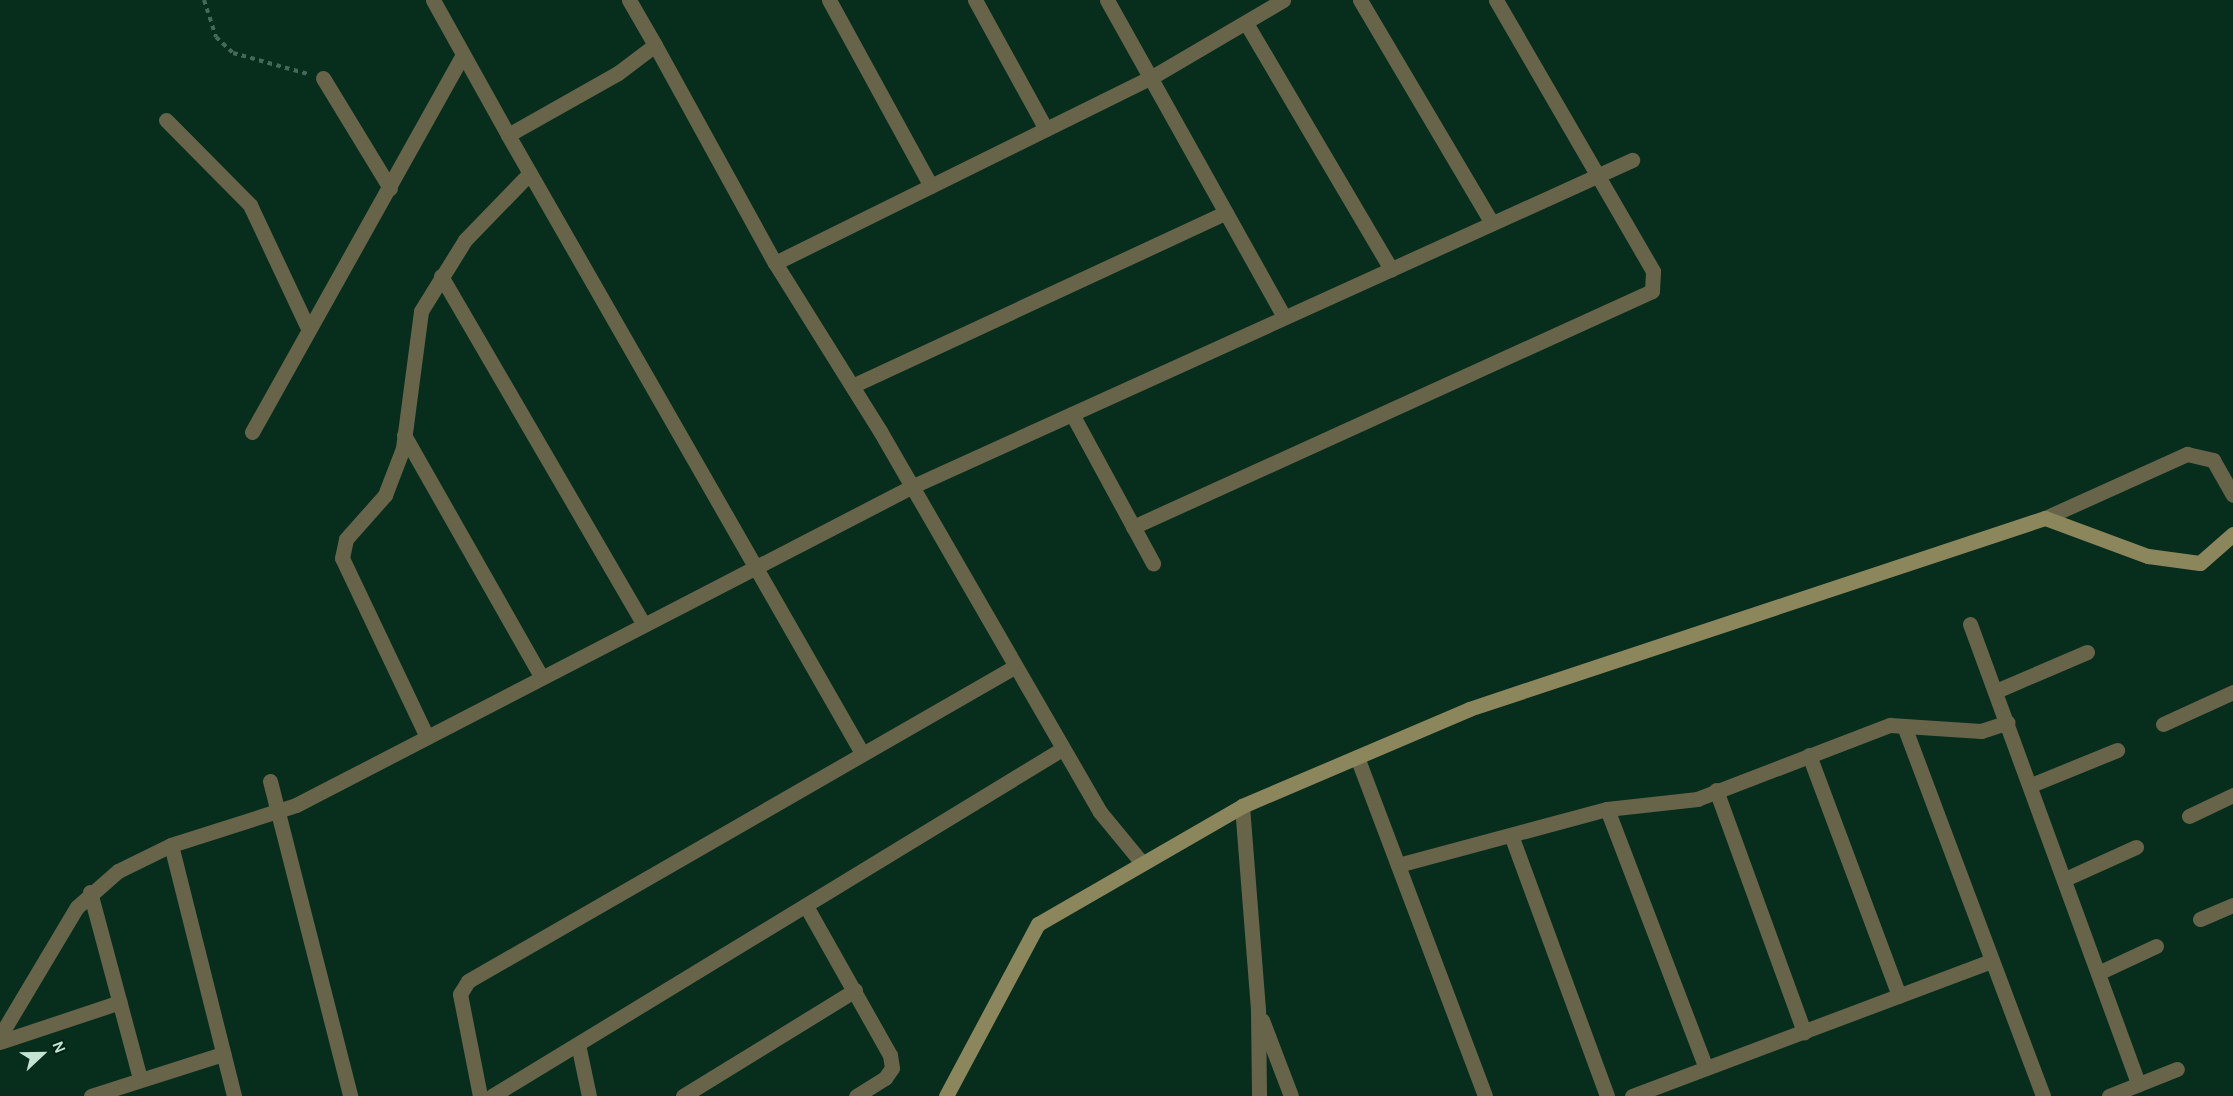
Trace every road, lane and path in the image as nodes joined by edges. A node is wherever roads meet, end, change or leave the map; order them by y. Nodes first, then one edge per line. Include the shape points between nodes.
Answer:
1 (204, 0) edge
2 (433, 0) edge
3 (629, 0) edge
4 (829, 0) edge
5 (975, 0) edge
6 (1107, 0) edge
7 (1283, 0) edge
8 (1360, 0) edge
9 (1496, 0) edge
10 (1246, 23) junction
11 (655, 45) junction
12 (461, 58) junction
13 (1152, 77) junction
14 (323, 78) joint
15 (166, 120) dead end
16 (1046, 129) junction
17 (508, 135) junction
18 (1632, 159) dead end
19 (530, 173) junction
20 (1597, 176) junction
21 (931, 186) junction
22 (390, 188) junction
23 (1226, 212) junction
24 (1492, 223) junction
25 (775, 263) junction
26 (1391, 269) junction
27 (441, 276) junction
28 (1284, 317) junction
29 (307, 326) junction
30 (852, 386) junction
31 (1072, 414) junction
32 (252, 432) dead end
33 (404, 435) junction
34 (911, 487) junction
35 (2233, 495) edge
36 (2045, 519) junction
37 (1133, 526) junction
38 (2233, 534) edge
39 (1153, 563) dead end
40 (755, 566) junction
41 (643, 623) junction
42 (1970, 624) dead end
43 (2087, 652) dead end
44 (1014, 667) junction
45 (541, 676) junction
46 (1996, 691) junction
47 (2233, 692) edge
48 (2008, 722) junction
49 (2163, 724) dead end
50 (1904, 726) junction
51 (427, 736) junction
52 (1062, 749) junction
53 (2117, 750) dead end
54 (862, 753) junction
55 (1809, 755) junction
56 (1357, 757) junction
57 (270, 781) dead end
58 (2031, 786) junction
59 (1716, 790) junction
60 (2233, 795) edge
61 (1242, 806) junction
62 (277, 809) junction
63 (1607, 809) junction
64 (2190, 816) dead end
65 (1510, 835) junction
66 (171, 845) junction
67 (2136, 848) dead end
68 (1142, 863) junction
69 (1398, 865) junction
70 (2065, 879) junction
71 (90, 892) junction
72 (2233, 905) edge
73 (806, 906) junction
74 (2200, 919) dead end
75 (2156, 946) dead end
76 (1992, 961) junction
77 (2098, 973) junction
78 (855, 990) junction
79 (1899, 996) junction
80 (120, 1002) junction
81 (1258, 1011) junction
82 (1804, 1032) junction
83 (0, 1036) edge
84 (0, 1042) edge
85 (578, 1044) junction
86 (223, 1054) junction
87 (1706, 1068) junction
88 (2177, 1069) dead end
89 (140, 1079) junction
90 (2138, 1084) junction
91 (90, 1096) edge
92 (234, 1096) edge
93 (350, 1096) edge
94 (480, 1096) edge
95 (492, 1096) edge
96 (589, 1096) edge
97 (684, 1096) edge
98 (856, 1096) edge
99 (946, 1096) edge
100 (1259, 1096) edge
101 (1291, 1096) edge
102 (1485, 1096) edge
103 (1607, 1096) edge
104 (1632, 1096) edge
105 (2043, 1096) edge
106 (2109, 1096) edge

1 - 14 path via 216,37 233,53
2 - 12 street
3 - 11 street
4 - 21 street
5 - 16 street
6 - 13 street
7 - 10 street
8 - 24 street
9 - 20 street
10 - 13 street
10 - 26 street
11 - 17 street via 618,73
11 - 25 street
12 - 17 street
12 - 22 street
13 - 16 street
13 - 23 street
14 - 22 street
15 - 29 street via 250,205
16 - 21 street
17 - 19 street
18 - 20 street
19 - 27 street via 465,240
19 - 40 street
20 - 24 street
20 - 37 street via 1653,271 1652,291
21 - 25 street
22 - 29 street
23 - 28 street
23 - 30 street
24 - 26 street
25 - 30 street
26 - 28 street
27 - 33 street via 421,311
27 - 41 street
28 - 31 street
29 - 32 street
30 - 34 street
31 - 34 street
31 - 37 street
33 - 45 street
33 - 51 street via 384,495 346,539 342,558
34 - 40 street
34 - 44 street
35 - 36 street via 2212,460 2187,454
36 - 38 main road via 2148,556 2200,563
36 - 56 main road via 1469,709
37 - 39 street
40 - 41 street
40 - 54 street
41 - 45 street
42 - 46 street
43 - 46 street
44 - 52 street
44 - 54 street
45 - 51 street
46 - 48 street
47 - 49 street
48 - 50 street via 1980,731
48 - 58 street
50 - 55 street via 1890,725
50 - 76 street
51 - 62 street via 296,805
52 - 68 street via 1101,812
52 - 73 street
53 - 58 street
54 - 94 street via 468,981 460,994
55 - 59 street
55 - 79 street
56 - 61 main road
56 - 69 street
57 - 62 street
58 - 70 street
59 - 63 street via 1661,807
59 - 82 street
60 - 64 street
61 - 68 main road
61 - 81 street
62 - 66 street
62 - 93 street
63 - 65 street
63 - 87 street
65 - 69 street
65 - 103 street
66 - 71 street via 118,871
66 - 86 street
67 - 70 street
68 - 99 main road via 1038,924
69 - 102 street
70 - 77 street
71 - 80 street
71 - 83 street via 25,989
72 - 74 street
73 - 78 street
73 - 85 street
75 - 77 street
76 - 79 street
76 - 105 street
77 - 90 street
78 - 97 street
78 - 98 street via 884,1041 892,1068
79 - 82 street
80 - 84 street
80 - 89 street
81 - 100 street
81 - 101 street
82 - 87 street
85 - 95 street
85 - 96 street
86 - 89 street
86 - 92 street
87 - 104 street
88 - 90 street
89 - 91 street
90 - 106 street

